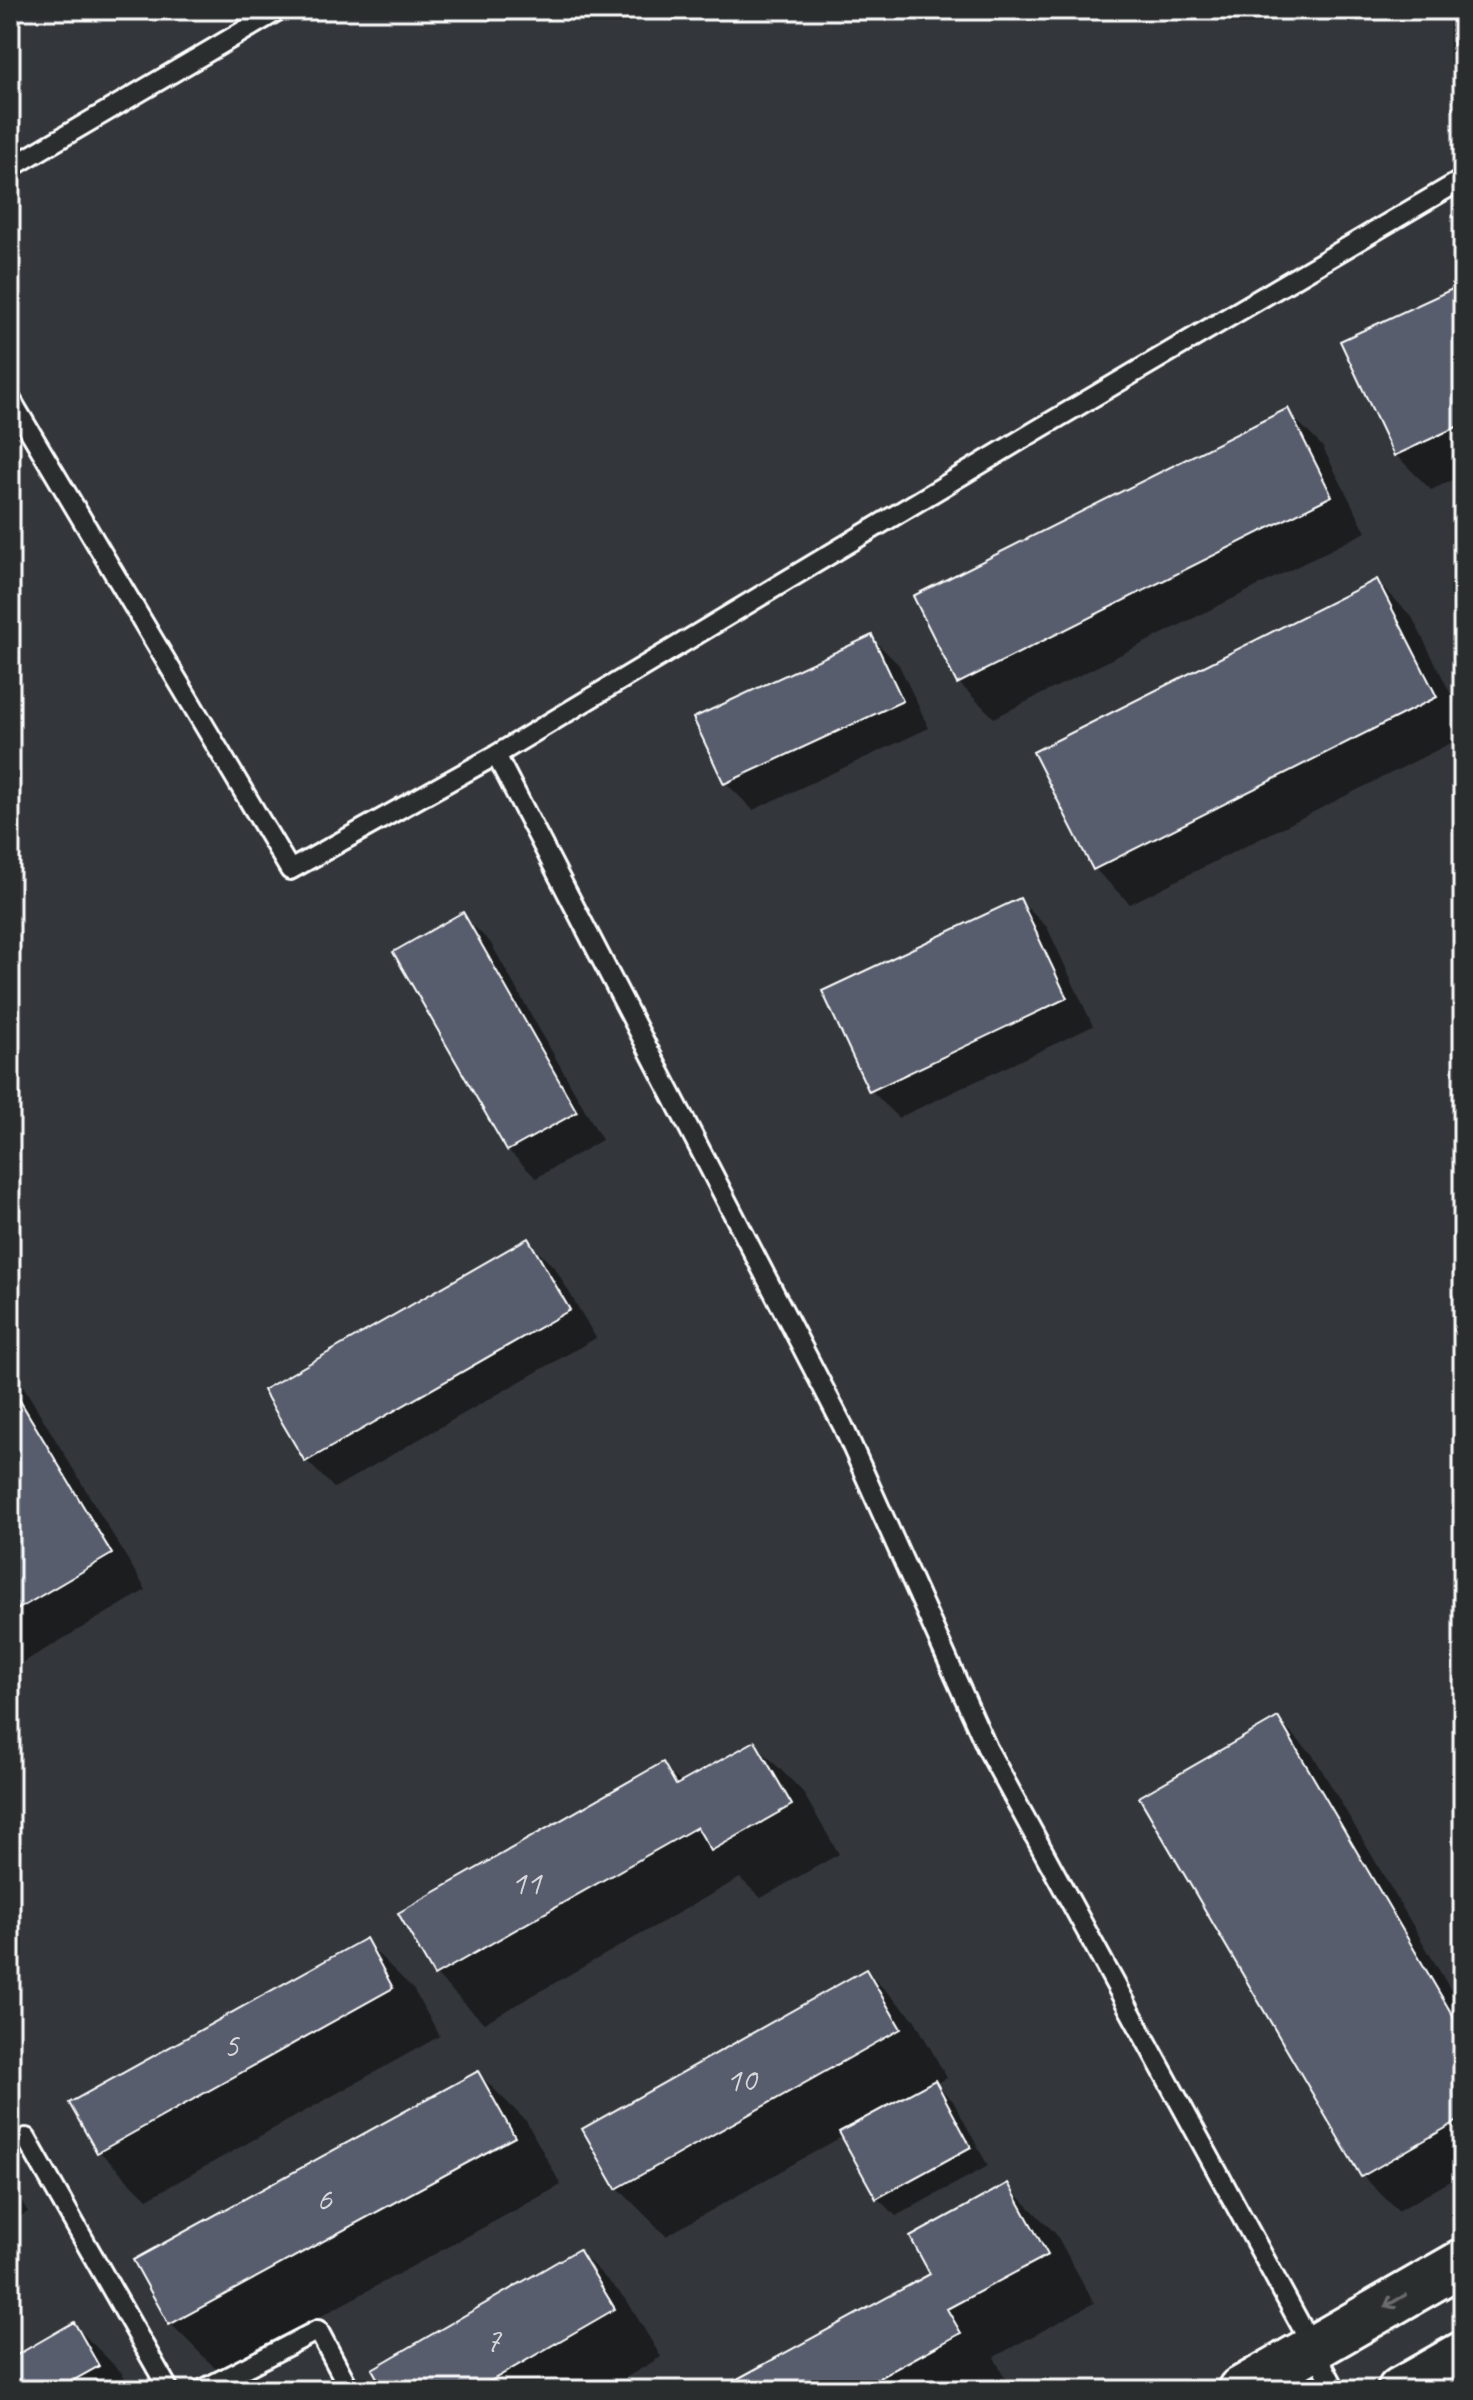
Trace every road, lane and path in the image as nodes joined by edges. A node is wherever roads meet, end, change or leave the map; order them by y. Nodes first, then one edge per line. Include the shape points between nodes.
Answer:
1 (279, 10) edge
2 (10, 168) edge
3 (1463, 179) edge
4 (10, 398) edge
5 (496, 755) junction
6 (26, 2138) dead end
7 (1463, 2262) edge
8 (1314, 2348) junction
9 (1463, 2354) edge
10 (169, 2390) edge
11 (202, 2390) edge
12 (350, 2390) edge
13 (1240, 2390) edge
14 (1336, 2390) edge
15 (1400, 2390) edge

1 - 2 lane
3 - 5 lane
4 - 5 lane via 290,870
5 - 8 lane via 843,1426 987,1748
6 - 10 lane
7 -> 8 street
8 - 13 street
8 - 14 lane
9 - 15 street
11 - 12 lane via 318,2330

